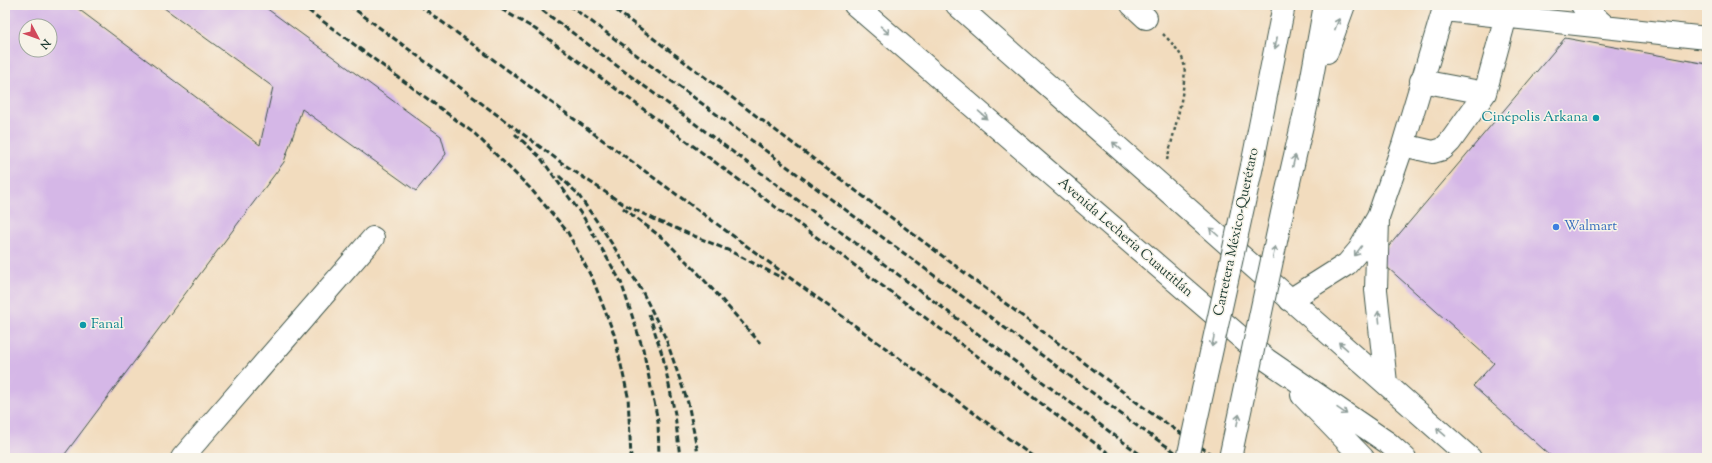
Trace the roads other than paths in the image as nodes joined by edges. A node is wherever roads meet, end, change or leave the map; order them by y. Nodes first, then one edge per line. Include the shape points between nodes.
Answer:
1 (855, 5) edge
2 (957, 5) edge
3 (1284, 5) edge
4 (1325, 5) edge
5 (1344, 5) edge
6 (1582, 5) edge
7 (1444, 8) edge
8 (1506, 16) junction
9 (1605, 26) junction
10 (1707, 38) edge
11 (1421, 81) junction
12 (1485, 93) junction
13 (1308, 99) junction
14 (1403, 145) junction
15 (1378, 217) junction
16 (373, 238) dead end
17 (1290, 300) junction
18 (1267, 360) junction
19 (1386, 384) junction
20 (182, 458) edge
21 (1188, 458) edge
22 (1230, 458) edge
23 (1363, 458) edge
24 (1405, 458) edge
25 (1470, 458) edge

1 -> 18 main road, Avenida Lecheria Cuautitlán
17 -> 2 main road
3 -> 21 main road, Carretera México-Querétaro, bridge via 1252,166
4 - 13 main road
13 -> 5 main road
6 - 9 main road
7 - 8 main road
7 - 11 main road
8 - 9 main road
8 - 12 main road
9 - 10 main road
11 - 12 main road
11 - 14 main road
12 - 14 main road via 1443,149 1433,152
22 -> 13 main road, bridge
14 - 15 main road
15 -> 17 main road via 1359,250 1347,264
19 -> 15 main road via 1376,290
16 - 20 main road
19 -> 17 main road
18 - 23 main road
18 -> 24 main road, Avenida Lecheria Cuautitlán via 1388,443
25 -> 19 main road

